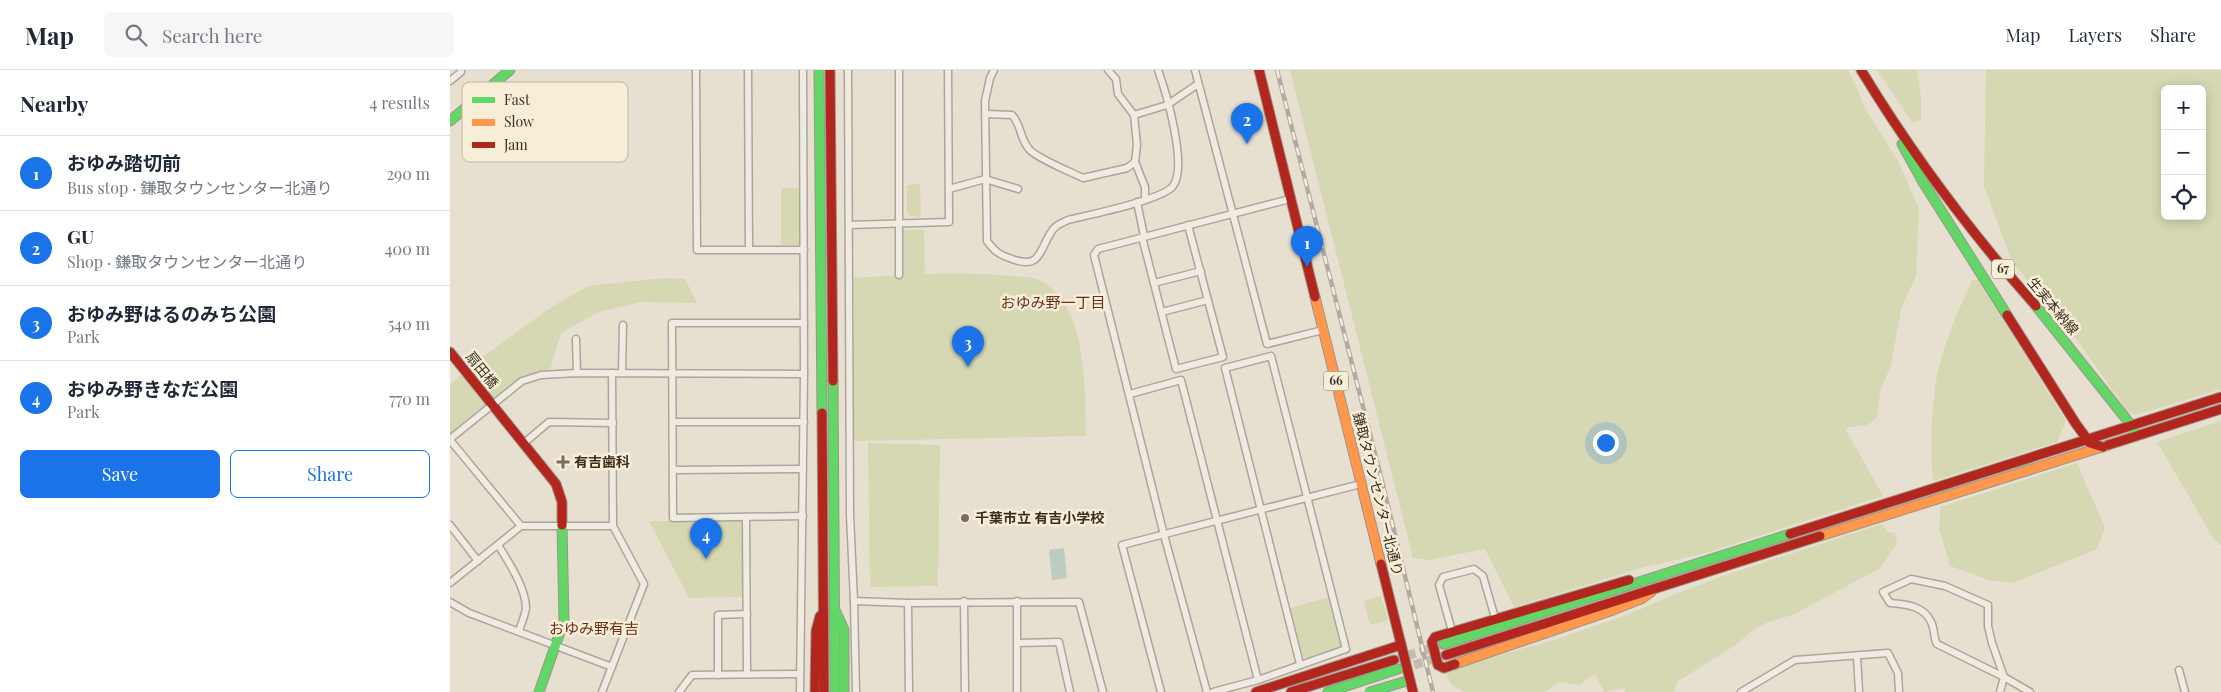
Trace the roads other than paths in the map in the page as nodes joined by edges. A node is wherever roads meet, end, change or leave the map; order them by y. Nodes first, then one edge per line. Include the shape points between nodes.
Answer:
1 (510, 70) edge
2 (696, 70) edge
3 (748, 70) edge
4 (803, 70) edge
5 (818, 70) edge
6 (830, 70) edge
7 (848, 70) edge
8 (899, 70) edge
9 (948, 70) edge
10 (994, 70) edge
11 (1108, 70) edge
12 (1158, 70) edge
13 (1195, 70) edge
14 (1259, 70) edge
15 (1862, 70) edge
16 (462, 71) edge
17 (450, 81) edge
18 (496, 82) edge
19 (1198, 84) junction
20 (1877, 97) junction
21 (1167, 105) junction
22 (462, 111) edge
23 (986, 114) junction
24 (1134, 115) junction
25 (450, 121) edge
26 (1135, 162) junction
27 (985, 179) junction
28 (948, 189) junction
29 (1018, 189) dead end
30 (1290, 199) junction
31 (1145, 200) junction
32 (1137, 202) junction
33 (1233, 213) junction
34 (898, 224) junction
35 (849, 225) junction
36 (1188, 225) junction
37 (1143, 237) junction
38 (749, 250) junction
39 (804, 250) junction
40 (1201, 271) junction
41 (899, 275) dead end
42 (1154, 283) junction
43 (1208, 300) junction
44 (1162, 312) junction
45 (804, 323) junction
46 (623, 325) dead end
47 (1323, 330) junction
48 (576, 339) dead end
49 (450, 352) edge
50 (577, 373) junction
51 (612, 373) junction
52 (672, 373) junction
53 (622, 374) junction
54 (804, 374) junction
55 (1130, 394) junction
56 (2221, 397) edge
57 (493, 405) junction
58 (2221, 409) edge
59 (673, 422) junction
60 (804, 422) junction
61 (613, 423) junction
62 (2131, 425) junction
63 (2136, 436) junction
64 (2087, 439) junction
65 (450, 440) edge
66 (524, 443) junction
67 (2103, 447) junction
68 (803, 468) junction
69 (673, 470) junction
70 (1361, 484) junction
71 (1307, 498) junction
72 (1261, 509) junction
73 (1879, 512) junction
74 (803, 516) junction
75 (746, 517) junction
76 (1216, 522) junction
77 (450, 525) edge
78 (521, 526) junction
79 (613, 526) junction
80 (563, 527) junction
81 (1164, 535) junction
82 (498, 545) junction
83 (478, 561) junction
84 (1661, 581) junction
85 (450, 583) edge
86 (854, 601) junction
87 (964, 601) junction
88 (1017, 601) junction
89 (450, 602) edge
90 (908, 603) junction
91 (834, 610) junction
92 (822, 611) junction
93 (747, 614) junction
94 (1495, 618) junction
95 (519, 631) junction
96 (1452, 631) junction
97 (1018, 643) junction
98 (1444, 644) tunnel mouth
99 (1401, 645) junction
100 (557, 646) junction
101 (1446, 655) tunnel mouth
102 (1857, 656) junction
103 (1394, 660) tunnel mouth
104 (1300, 664) junction
105 (612, 667) junction
106 (1398, 669) tunnel mouth
107 (2179, 670) dead end
108 (747, 674) junction
109 (800, 674) junction
110 (718, 675) junction
111 (2004, 677) junction
112 (1258, 680) junction
113 (1410, 680) junction
114 (539, 692) edge
115 (602, 692) edge
116 (679, 692) edge
117 (800, 692) edge
118 (815, 692) edge
119 (824, 692) edge
120 (835, 692) edge
121 (844, 692) edge
122 (856, 692) edge
123 (908, 692) edge
124 (965, 692) edge
125 (1017, 692) edge
126 (1070, 692) edge
127 (1103, 692) edge
128 (1162, 692) edge
129 (1207, 692) edge
130 (1214, 692) edge
131 (1256, 692) edge
132 (1291, 692) edge
133 (1328, 692) edge
134 (1370, 692) edge
135 (1413, 692) edge
136 (1740, 692) edge
137 (1860, 692) edge
138 (1899, 692) edge
139 (2000, 692) edge
140 (2030, 692) edge
141 (2184, 692) edge

1 - 18 street
2 - 38 street via 697,250
3 - 38 street
4 - 39 street
5 - 92 street
6 - 91 street
7 - 35 street
8 - 34 street
9 - 28 street
10 - 23 street via 985,101
11 - 24 street via 1116,79 1118,94
12 - 21 street
13 - 19 street
14 - 30 street, 鎌取タウンセンター北通り / 66
15 - 20 street, 生実本納線 / 67
16 - 17 street
19 - 21 street
19 - 33 street
20 - 62 street, 生実本納線 / 67 via 1948,200
20 - 64 street, 生実本納線 / 67 via 1923,182
21 - 24 street
21 - 31 street via 1178,149 1177,178 1166,192
22 - 25 street
23 - 26 street via 1012,114 1029,150 1083,178 1127,168
23 - 27 street
24 - 26 street
26 - 31 street via 1145,187
27 - 28 street
27 - 29 street
27 - 32 street via 988,241 996,253 1023,263 1042,253 1052,230 1058,225
28 - 34 street via 949,222
30 - 33 street
30 - 47 street, 鎌取タウンセンター北通り / 66
31 - 32 street
32 - 37 street
33 - 36 street
33 - 47 street via 1267,344
34 - 35 street
34 - 41 street
35 - 86 street via 850,516
36 - 37 street
36 - 40 street
37 - 42 street
37 - 55 street via 1098,249 1094,255
38 - 39 street
39 - 45 street
40 - 42 street
40 - 43 street
42 - 44 street
43 - 44 street
43 - 44 street via 1223,356 1176,369
45 - 52 street via 672,323
45 - 54 street
46 - 53 street
47 - 70 street, 鎌取タウンセンター北通り / 66
48 - 50 street
49 - 57 street, 扇田橋
50 - 51 street
50 - 57 street via 531,377
51 - 53 street
51 - 61 street
52 - 53 street
52 - 54 street
52 - 59 street
54 - 60 street
55 - 76 street via 1181,380
55 - 81 street
56 - 62 street
57 - 65 street
57 - 66 street, 扇田橋
58 - 63 street
59 - 60 street
59 - 69 street
60 - 68 street
61 - 66 street via 549,422
61 - 79 street
62 - 63 street, 生実本納線 / 67
62 - 64 street
63 - 67 street
64 - 67 street
64 - 73 street via 1969,477
65 - 78 street
66 - 80 street, 扇田橋 via 556,484 562,502
67 - 73 street
68 - 69 street
68 - 74 street
69 - 75 street via 673,518
70 - 71 street
70 - 99 street, 鎌取タウンセンター北通り / 66
71 - 72 street
71 - 72 street via 1271,356 1224,368
71 - 104 street via 1346,649
72 - 76 street
72 - 104 street
73 - 84 street
74 - 75 street
74 - 109 street
75 - 93 street
76 - 81 street
76 - 112 street
77 - 83 street
78 - 80 street
78 - 82 street
79 - 80 street
79 - 105 street via 644,584
80 - 100 street, 扇田橋 via 564,621
81 - 128 street via 1122,545
81 - 129 street
82 - 83 street
82 - 95 street via 512,567 524,600 525,613
83 - 85 street
84 - 94 street via 1640,578
84 - 96 street via 1640,599 1613,610 1440,668 1433,639
84 - 98 street
84 - 101 street
86 - 90 street
86 - 122 street
87 - 88 street
87 - 90 street
87 - 124 street
88 - 97 street
88 - 127 street via 1079,602
89 - 95 street via 469,613
90 - 123 street
91 - 120 street
91 - 121 street via 844,630
92 - 118 street via 816,631
92 - 119 street
93 - 108 street
93 - 110 street via 718,615
94 - 96 street
94 - 96 street via 1483,576 1474,569 1443,577 1439,585
95 - 100 street
97 - 125 street
97 - 126 street via 1059,642
99 - 113 street, 鎌取タウンセンター北通り / 66
99 - 131 street
100 - 105 street
100 - 114 street, 扇田橋
102 - 136 street via 1795,660
102 - 137 street
102 - 138 street via 1888,653 1898,673
103 - 132 street
104 - 112 street
105 - 115 street
106 - 133 street
107 - 141 street
108 - 109 street
108 - 110 street
109 - 117 street
110 - 116 street via 692,675
111 - 111 street via 1988,626 1988,605 1945,586 1911,579 1883,592 1890,604 1906,604 1924,612 1932,623 1937,644
111 - 139 street
111 - 140 street
112 - 130 street
113 - 134 street
113 - 135 street, 鎌取タウンセンター北通り / 66

